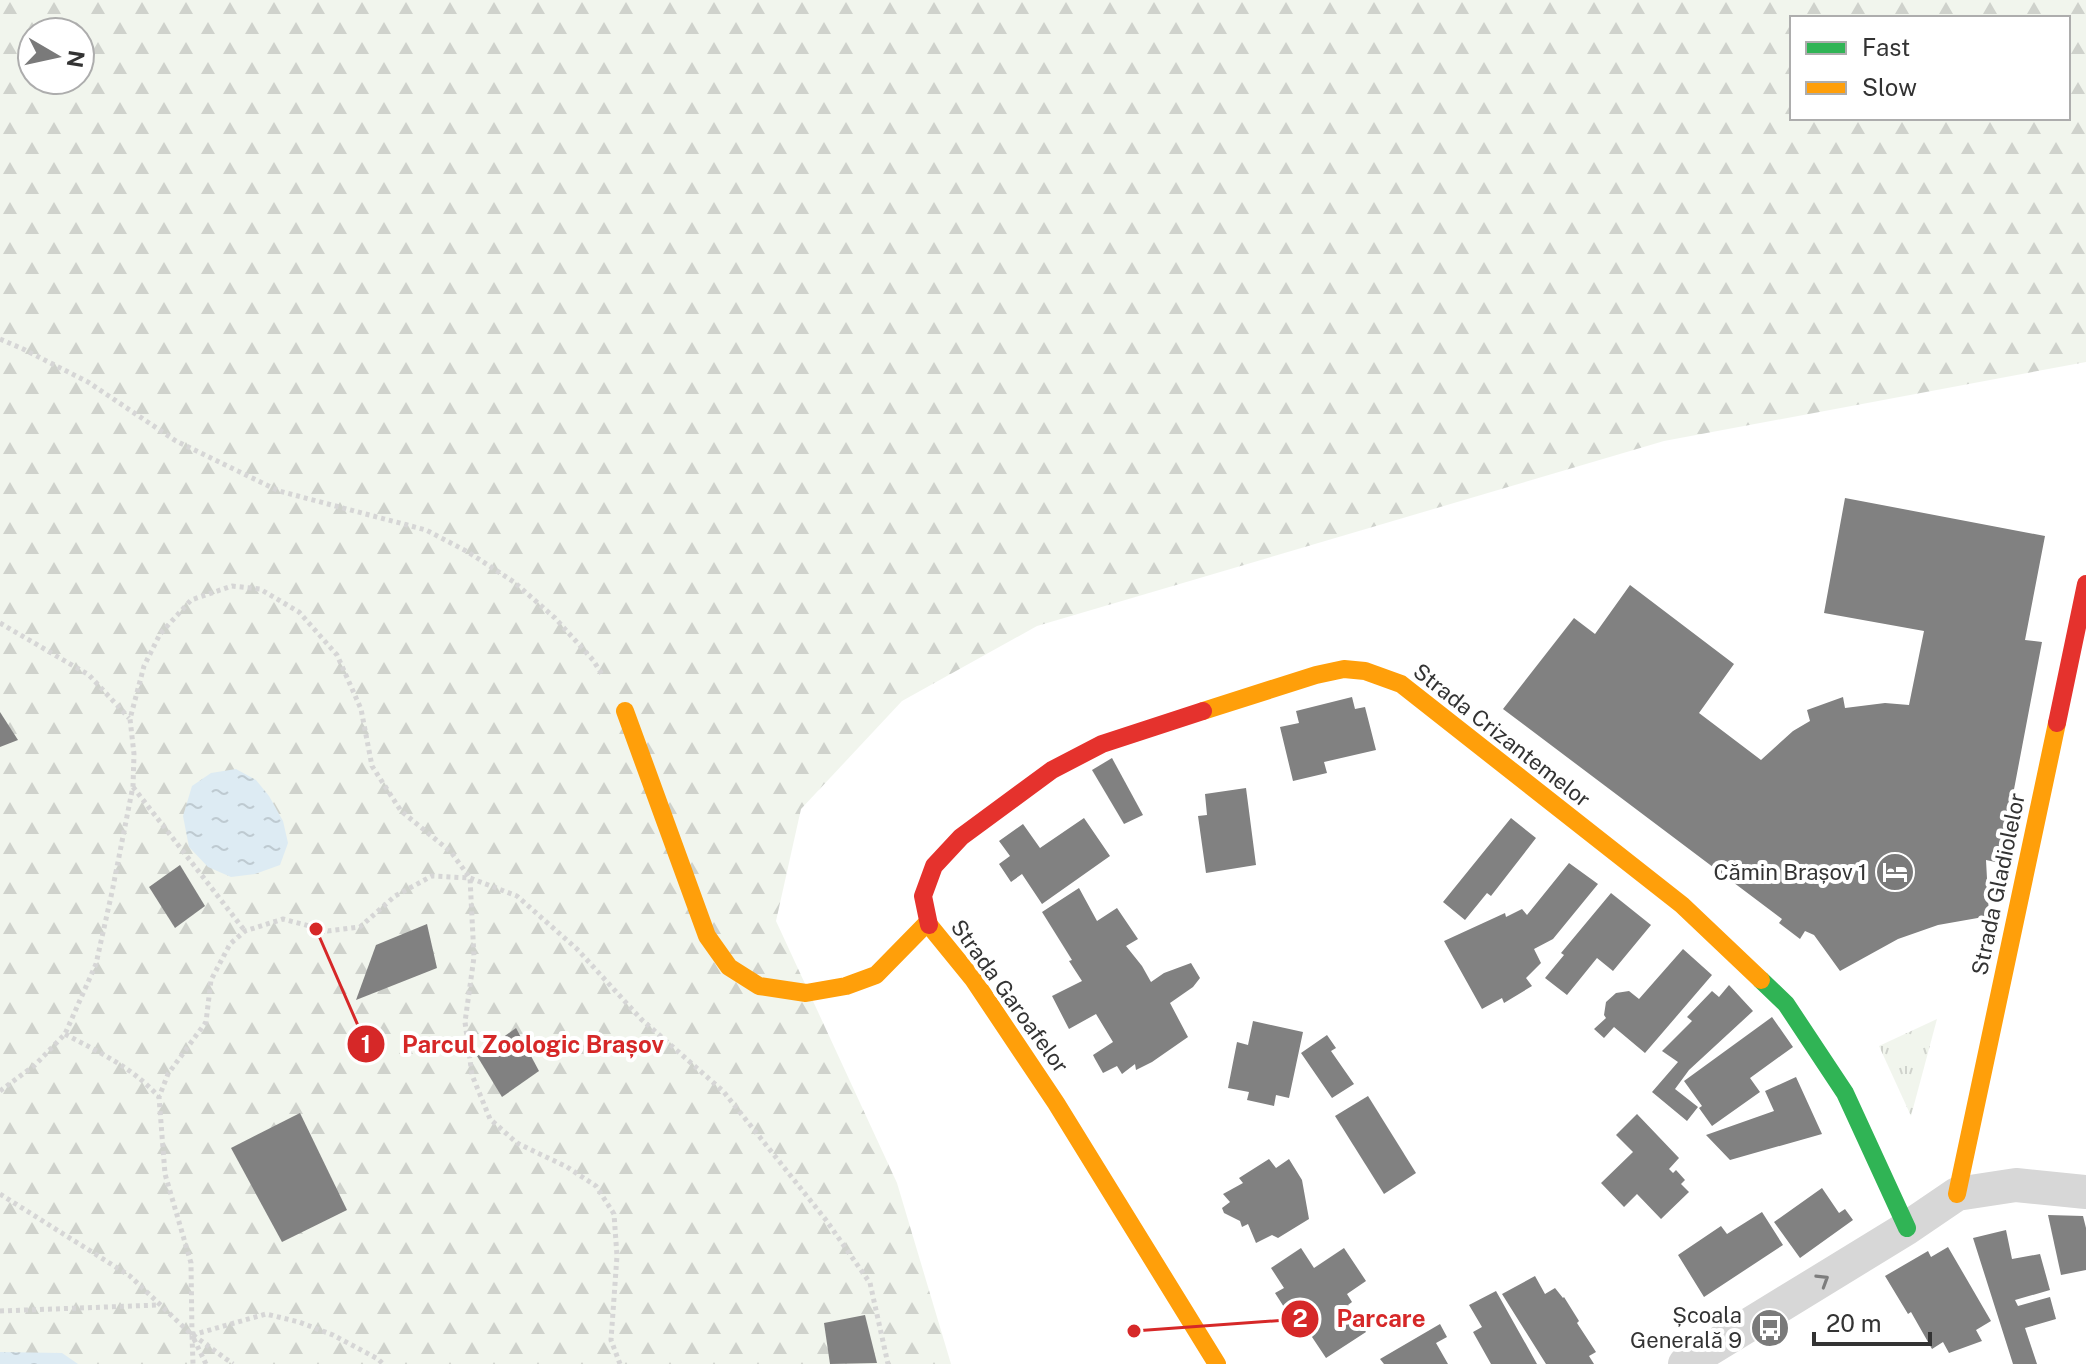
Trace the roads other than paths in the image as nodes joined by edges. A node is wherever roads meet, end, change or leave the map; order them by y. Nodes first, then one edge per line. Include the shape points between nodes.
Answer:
1 (2086, 584) edge
2 (625, 711) road end
3 (927, 923) junction
4 (2086, 1192) edge
5 (1957, 1194) junction
6 (1907, 1228) junction
7 (1217, 1364) edge
8 (1685, 1364) edge

1 - 5 street, Strada Gladiolelor
2 - 3 street, Strada Garoafelor via 707,936 729,967 759,986 806,993 846,986 876,975
3 - 6 street, Strada Crizantemelor via 923,896 934,866 961,837 1052,770 1102,744 1302,680 1344,669 1365,671 1401,684 1682,905 1786,1004 1845,1093
3 - 7 street, Strada Garoafelor via 973,979 1056,1103
4 - 5 street via 2016,1185
5 - 6 street
8 -> 6 street

